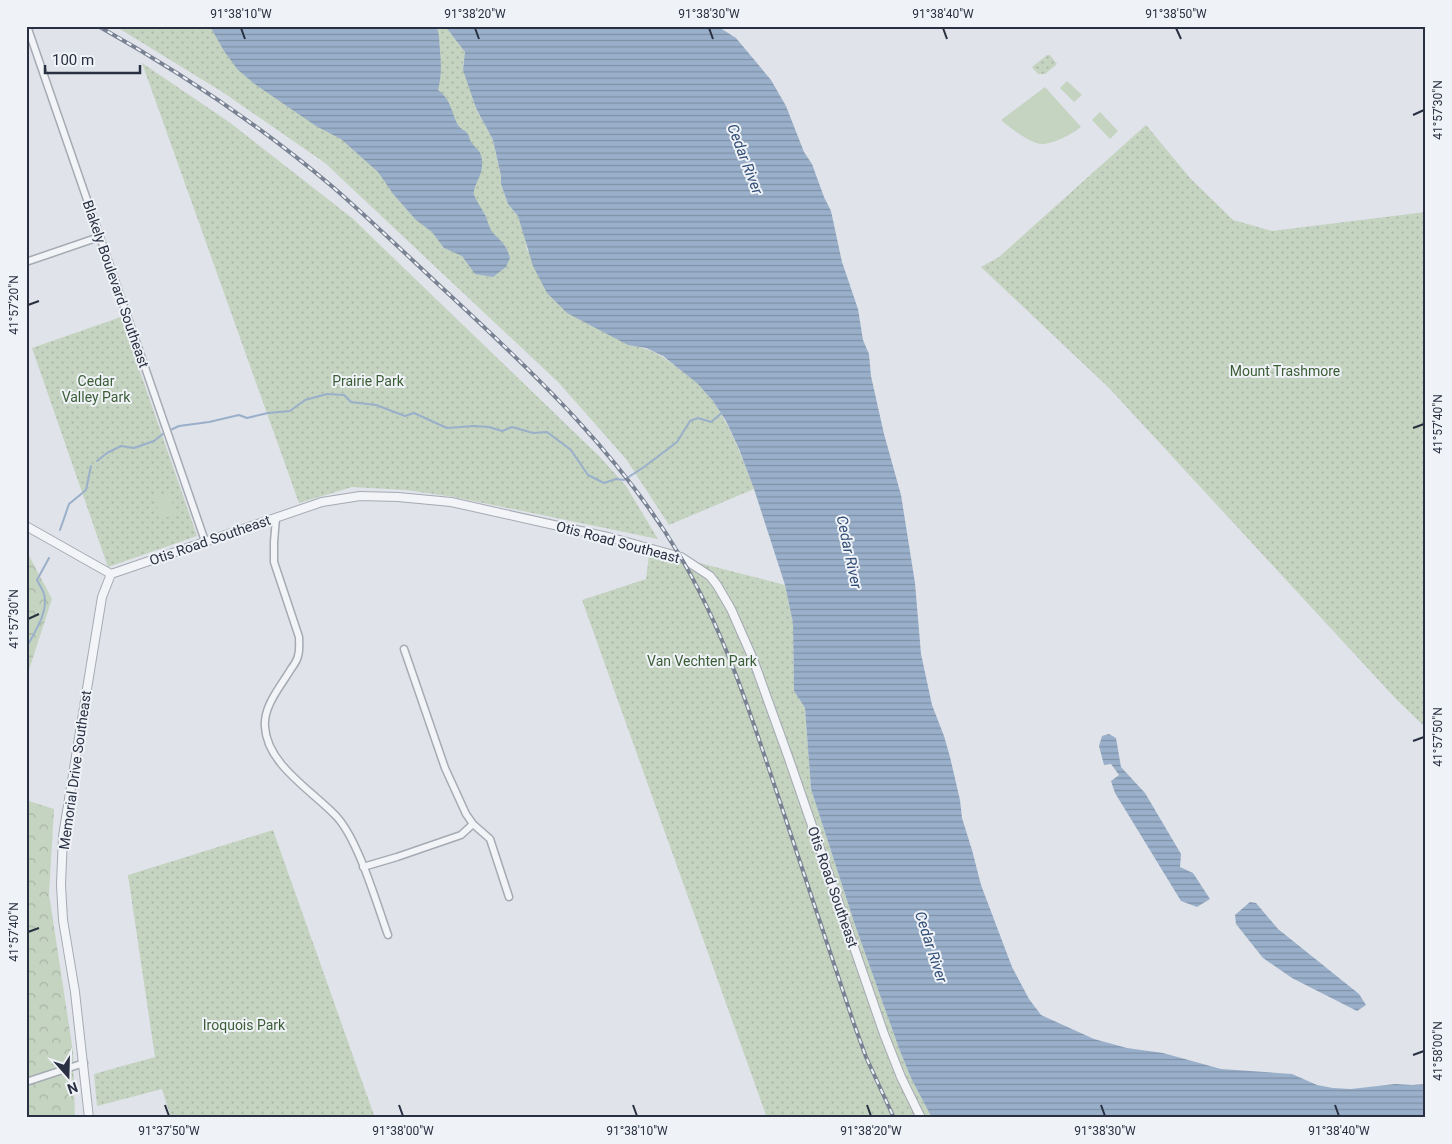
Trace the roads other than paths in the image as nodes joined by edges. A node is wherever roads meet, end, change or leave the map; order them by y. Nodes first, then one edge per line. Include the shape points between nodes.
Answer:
1 (27, 26) edge
2 (99, 237) junction
3 (26, 262) edge
4 (276, 518) junction
5 (26, 526) edge
6 (205, 541) junction
7 (110, 574) junction
8 (404, 649) dead end
9 (473, 824) junction
10 (363, 867) junction
11 (509, 897) dead end
12 (388, 935) dead end
13 (84, 1062) junction
14 (26, 1082) edge
15 (89, 1118) edge
16 (921, 1118) edge

1 - 2 street, Blakely Boulevard Southeast
2 - 3 street
2 - 6 street, Blakely Boulevard Southeast
4 - 6 street, Otis Road Southeast
4 - 10 street via 274,562 300,648 298,658 269,705 264,726 266,735 282,766 347,830
4 - 16 street, Otis Road Southeast via 322,502 360,496 450,502 681,556 710,576 731,609 753,658 884,1034
5 - 7 street
6 - 7 street, Otis Road Southeast
7 - 13 street, Memorial Drive Southeast via 102,596 63,836 63,920
8 - 9 street via 445,768
9 - 10 street via 461,835
9 - 11 street via 490,839
10 - 12 street
13 - 14 street
13 - 15 street, Memorial Drive Southeast

